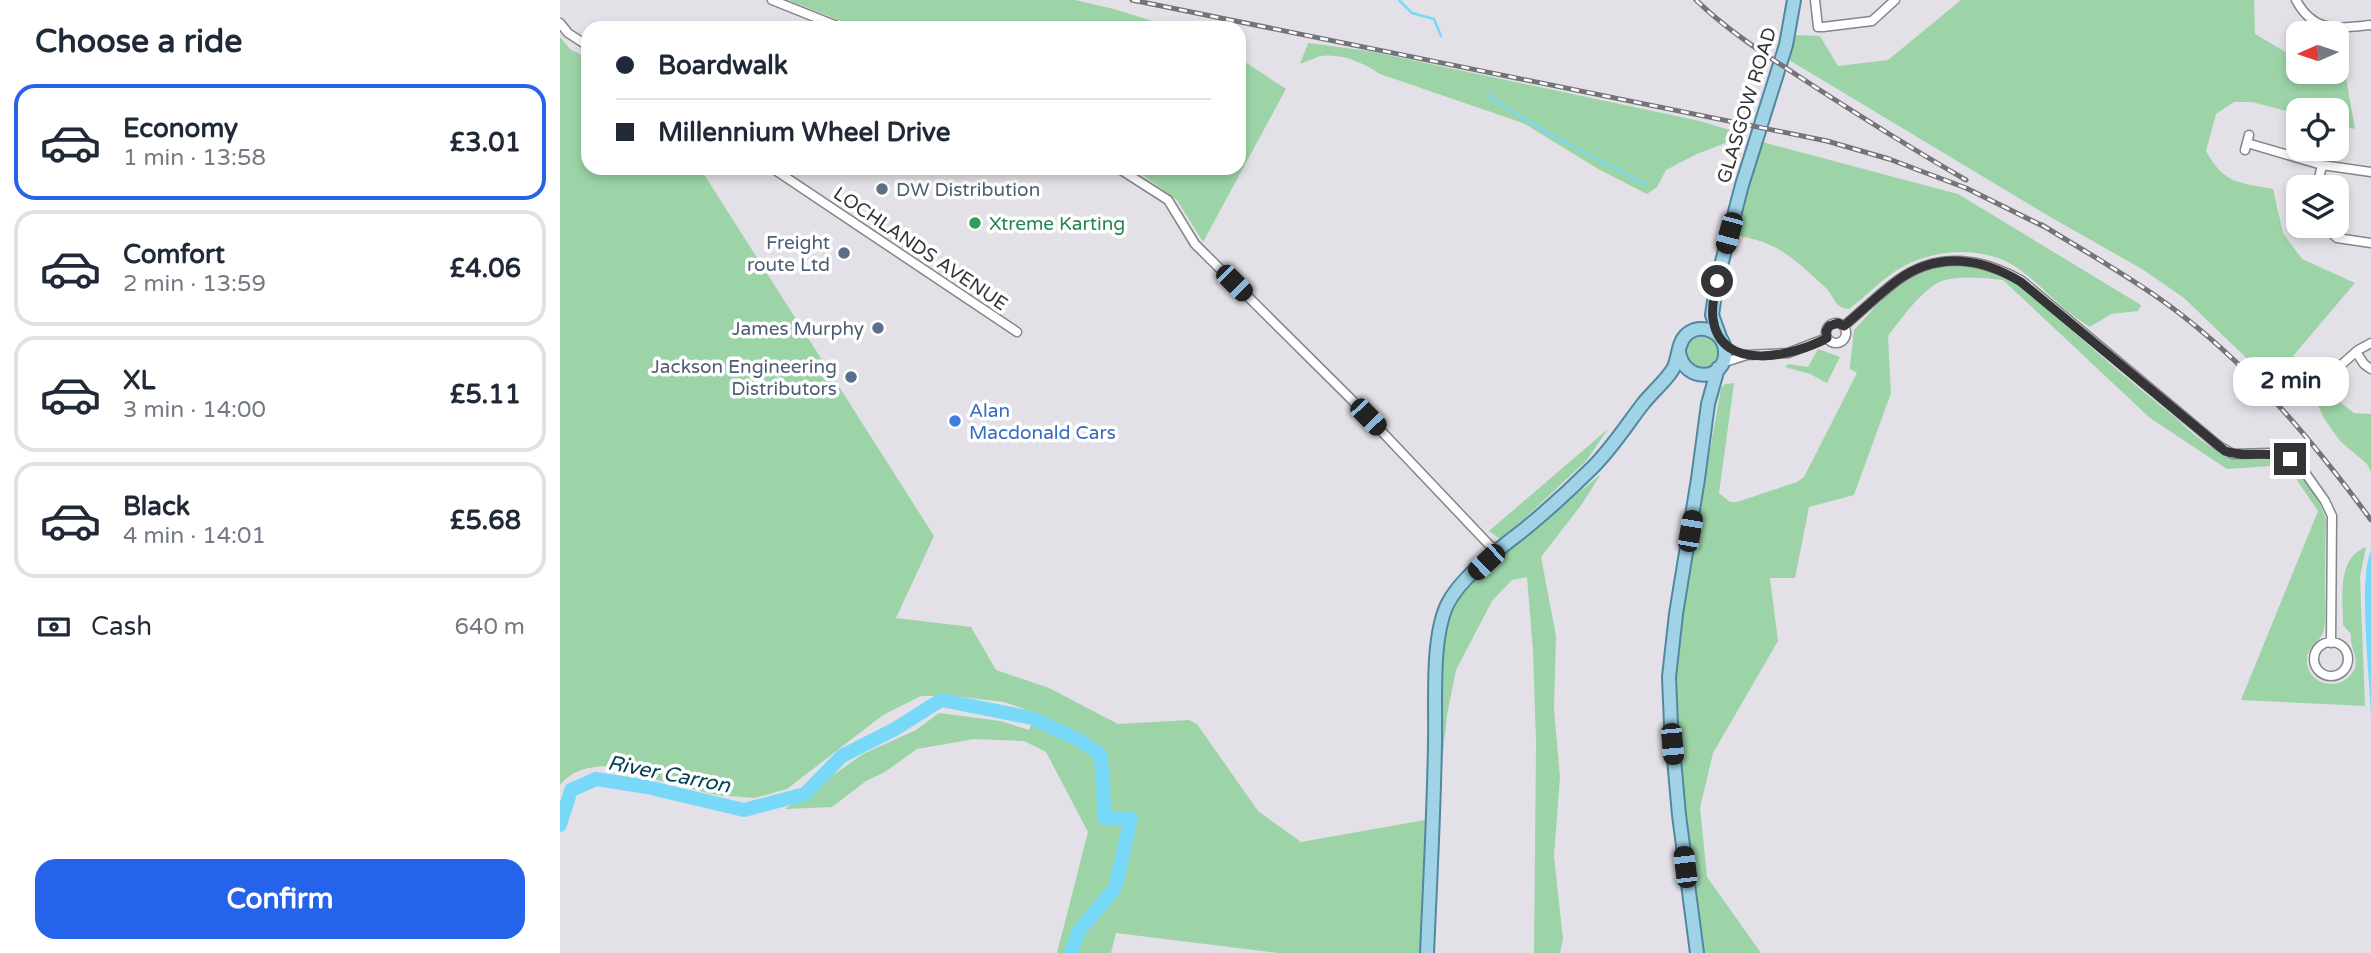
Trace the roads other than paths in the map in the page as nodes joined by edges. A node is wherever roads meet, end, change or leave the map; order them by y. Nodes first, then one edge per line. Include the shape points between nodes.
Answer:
1 (772, 0) edge
2 (1794, 0) edge
3 (1815, 0) edge
4 (1895, 0) edge
5 (2296, 0) edge
6 (824, 21) edge
7 (560, 23) edge
8 (2371, 25) edge
9 (581, 41) edge
10 (2247, 143) dead end
11 (2322, 165) junction
12 (2371, 172) edge
13 (782, 175) edge
14 (1129, 175) edge
15 (2320, 175) edge
16 (2337, 238) edge
17 (2371, 243) edge
18 (1713, 303) junction
19 (1844, 326) junction
20 (1697, 329) junction
21 (1017, 332) dead end
22 (1721, 338) junction
23 (1827, 338) junction
24 (2371, 344) edge
25 (1679, 352) junction
26 (2356, 352) junction
27 (1747, 355) junction
28 (1720, 366) junction
29 (2371, 369) edge
30 (1693, 373) junction
31 (2315, 388) dead end
32 (1656, 389) junction
33 (1706, 413) junction
34 (1496, 552) junction
35 (2331, 643) junction
36 (1427, 953) edge
37 (1697, 953) edge

1 - 6 street
2 - 18 main road, GLASGOW ROAD via 1786,45 1742,185
3 - 4 street via 1818,27 1872,21
5 - 8 street via 2322,26
7 - 9 street
10 - 11 street
11 - 12 street
11 - 15 street
13 - 21 street, LOCHLANDS AVENUE
14 - 34 street via 1168,200 1195,244
16 - 17 street
18 - 20 main road
18 - 22 main road via 1713,320
19 - 23 street via 1832,323
19 - 23 street via 1846,335 1841,342
19 - 35 street via 1900,279 1931,265 1977,262 2021,282 2219,446 2233,454 2284,456 2301,467 2332,516
20 - 22 main road
20 - 25 main road via 1685,336
22 - 27 street
22 - 28 main road via 1725,351
23 - 27 street via 1788,353
24 - 26 street
25 - 30 main road via 1683,366
25 - 32 main road via 1673,369
26 - 29 street
26 - 31 street
27 - 28 street
28 - 30 main road via 1707,374
28 - 33 main road
30 - 32 main road via 1672,378
30 - 33 main road
32 - 34 main road via 1593,467
33 - 37 main road via 1669,677 1679,814
34 - 36 main road via 1453,596 1440,630
35 - 35 street via 2341,645 2348,659 2337,676 2326,676 2314,660 2321,646

